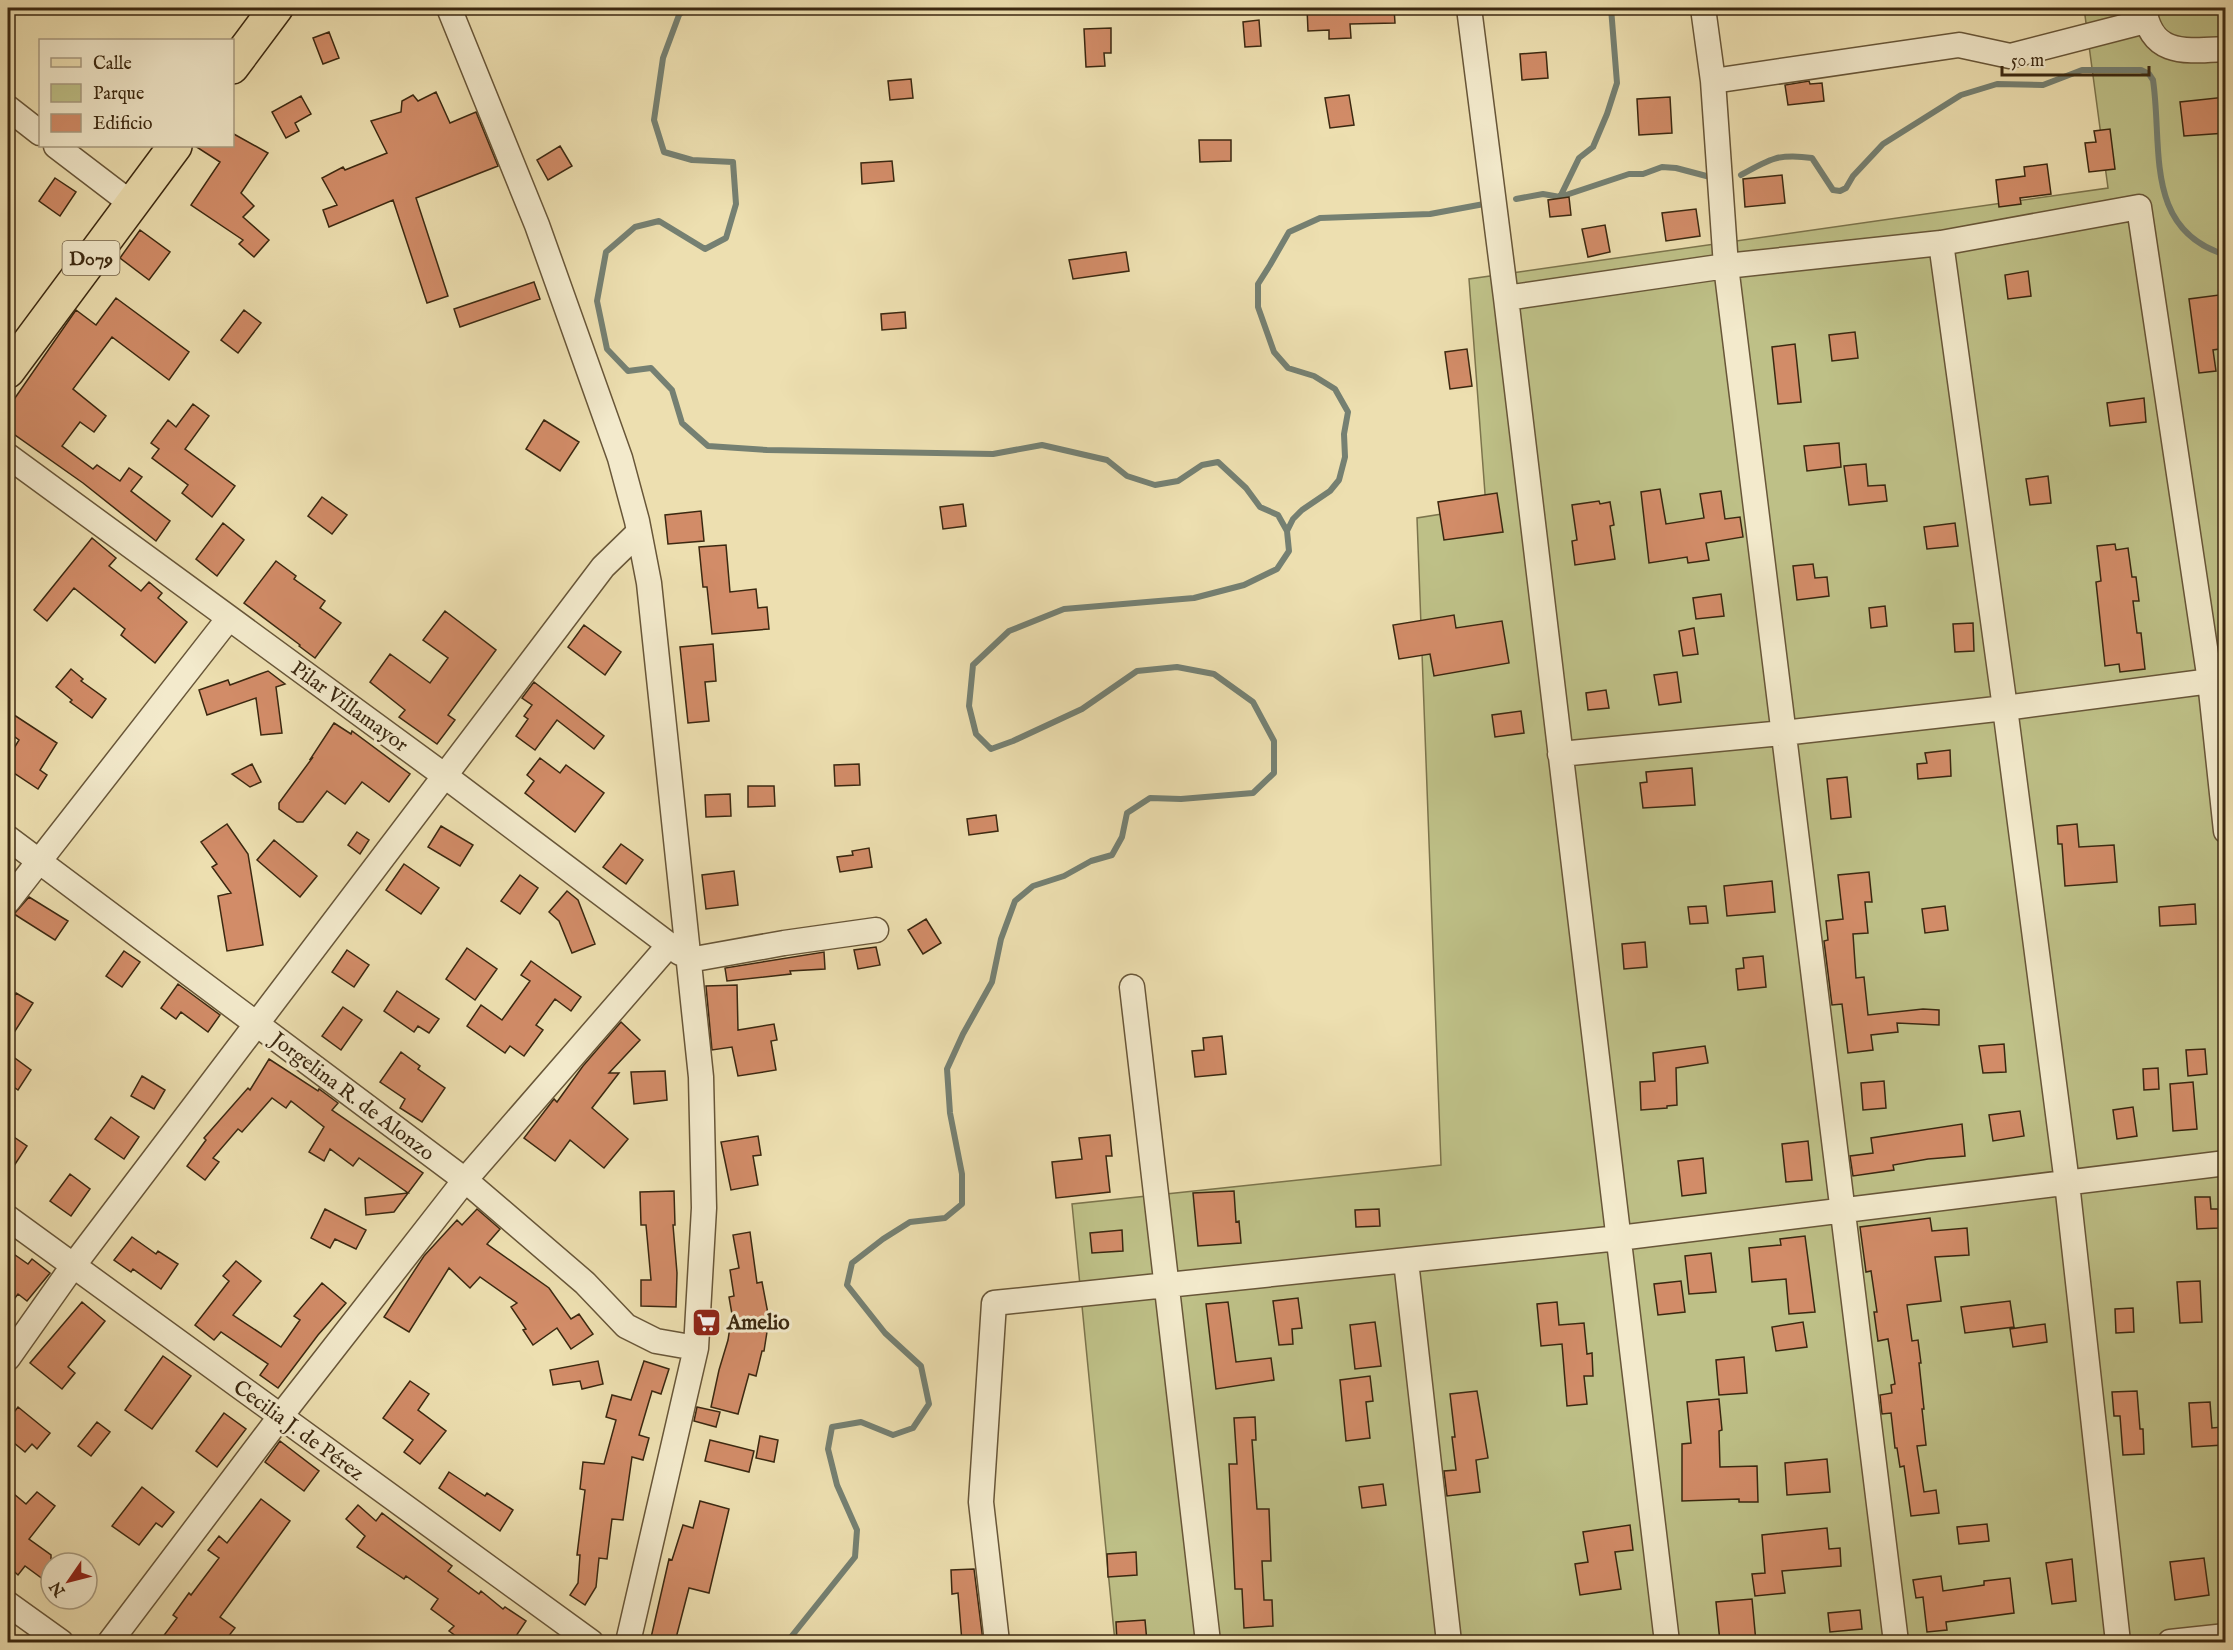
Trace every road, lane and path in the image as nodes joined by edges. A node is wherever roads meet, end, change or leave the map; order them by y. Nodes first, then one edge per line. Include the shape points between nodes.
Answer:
1 (276, 8) edge
2 (449, 8) edge
3 (1469, 8) edge
4 (1703, 8) edge
5 (2145, 14) edge
6 (2226, 49) edge
7 (234, 64) edge
8 (1713, 81) junction
9 (8, 108) edge
10 (39, 132) edge
11 (57, 147) edge
12 (174, 147) edge
13 (132, 204) junction
14 (1941, 243) junction
15 (1726, 266) junction
16 (1506, 298) junction
17 (8, 371) edge
18 (8, 456) edge
19 (639, 532) junction
20 (229, 618) junction
21 (2218, 680) edge
22 (2005, 708) junction
23 (1783, 733) junction
24 (1560, 754) junction
25 (445, 776) junction
26 (2226, 831) edge
27 (8, 838) edge
28 (38, 860) junction
29 (8, 901) edge
30 (876, 930) dead end
31 (669, 945) junction
32 (689, 960) junction
33 (1132, 987) dead end
34 (257, 1024) junction
35 (2226, 1163) edge
36 (465, 1180) junction
37 (2067, 1184) junction
38 (1842, 1212) junction
39 (8, 1218) edge
40 (1619, 1238) junction
41 (1406, 1261) junction
42 (74, 1266) junction
43 (1167, 1285) junction
44 (696, 1348) junction
45 (8, 1358) edge
46 (280, 1417) junction
47 (8, 1604) edge
48 (2226, 1636) edge
49 (61, 1642) edge
50 (110, 1642) edge
51 (591, 1642) edge
52 (628, 1642) edge
53 (997, 1642) edge
54 (1208, 1642) edge
55 (1449, 1642) edge
56 (1667, 1642) edge
57 (1896, 1642) edge
58 (2118, 1642) edge
59 (2170, 1642) edge

1 - 7 main road
2 - 19 street via 537,225 620,458
3 - 16 street
4 - 8 street
5 - 6 street via 2158,40 2173,49
5 - 8 street via 2010,56 1959,45
8 - 15 street
9 - 10 street
11 - 13 street
12 - 13 main road, D079
13 - 17 main road, D079
14 - 15 street
14 - 21 street via 2139,207
14 - 22 street
15 - 16 street
15 - 23 street
16 - 24 street
18 - 20 street, Pilar Villamayor
19 - 25 street via 603,567
19 - 32 street via 649,584
20 - 25 street, Pilar Villamayor
20 - 28 street
21 - 22 street
21 - 26 street
22 - 23 street
22 - 37 street
23 - 24 street
23 - 38 street
24 - 40 street
25 - 31 street, Pilar Villamayor
25 - 34 street
27 - 28 street, Jorgelina R. de Alonzo
28 - 29 street
28 - 34 street, Jorgelina R. de Alonzo
30 - 32 street
31 - 32 street, Pilar Villamayor
31 - 36 street
32 - 44 street via 701,1077 704,1208
33 - 43 street
34 - 36 street, Jorgelina R. de Alonzo
34 - 42 street
35 - 37 street
36 - 44 street, Jorgelina R. de Alonzo via 585,1283 626,1326 656,1341
36 - 46 street
37 - 38 street
37 - 58 street
38 - 40 street
38 - 57 street
39 - 42 street, Cecilia J. de Pérez
40 - 41 street
40 - 56 street
41 - 43 street
41 - 55 street
42 - 45 street
42 - 46 street, Cecilia J. de Pérez
43 - 53 street via 994,1303 981,1502
43 - 54 street
44 - 52 street
46 - 50 street
46 - 51 street, Cecilia J. de Pérez
47 - 49 street
48 - 59 street

